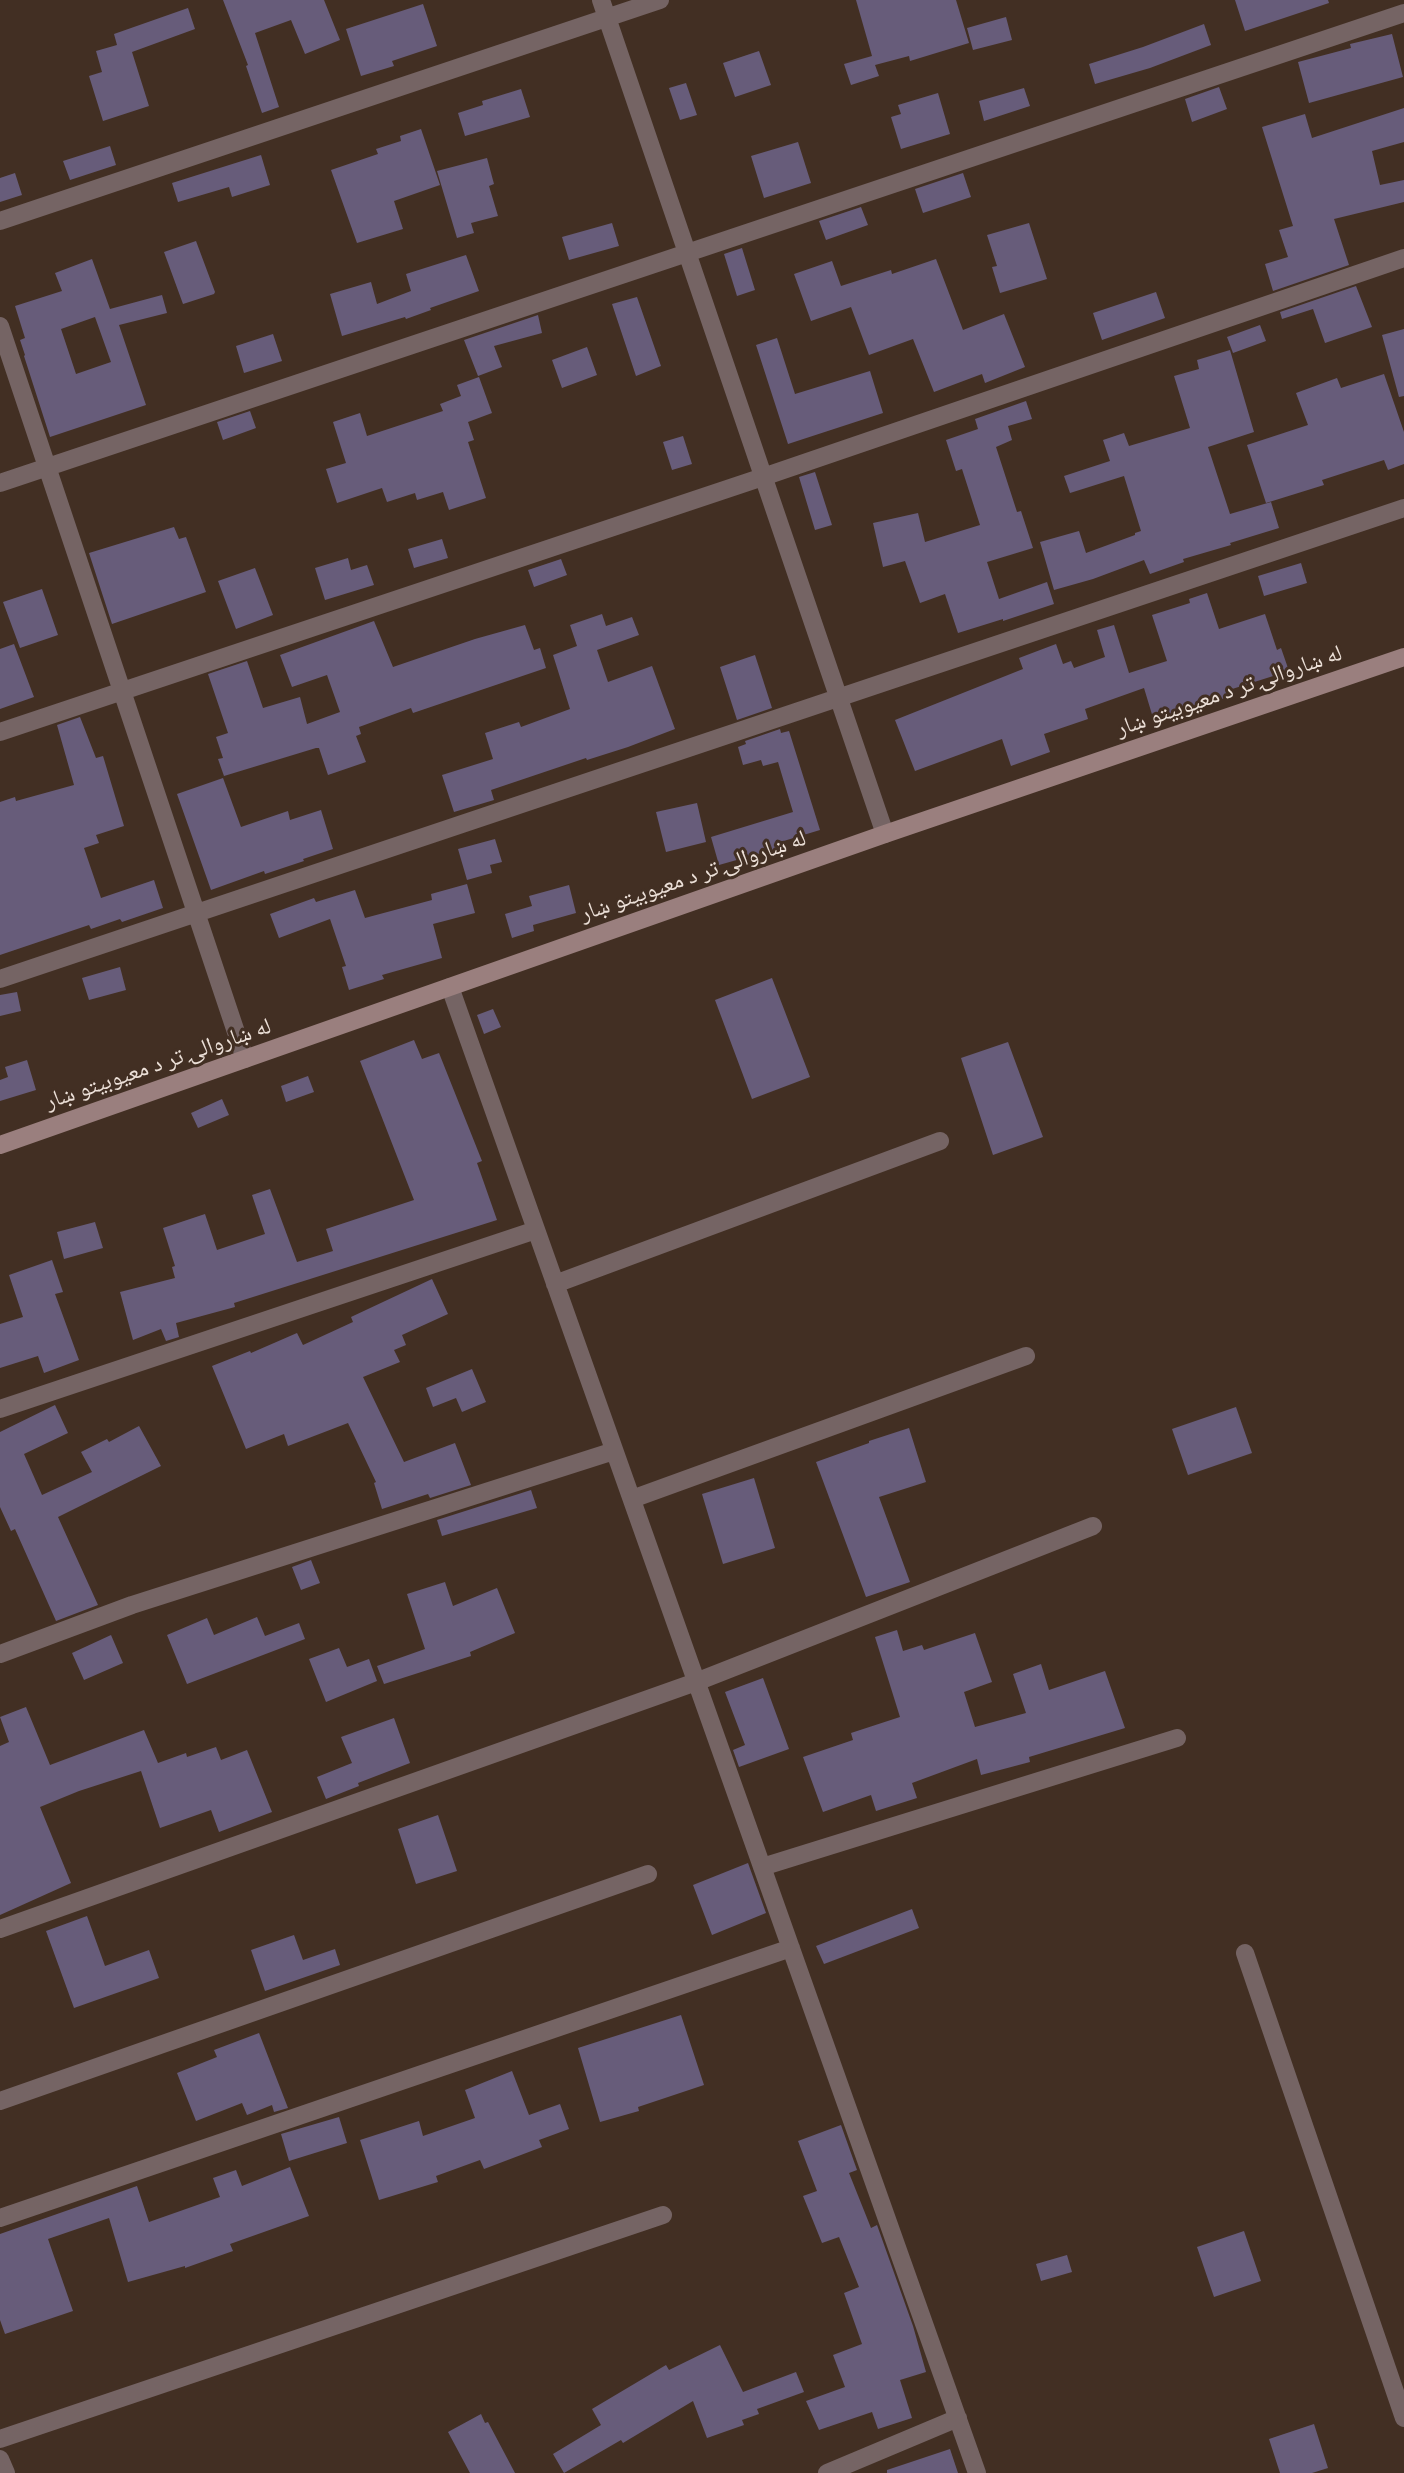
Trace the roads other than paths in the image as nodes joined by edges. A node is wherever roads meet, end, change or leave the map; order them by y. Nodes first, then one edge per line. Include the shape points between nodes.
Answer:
1 (660, 0) edge
2 (604, 9) edge
3 (1404, 13) edge
4 (0, 221) edge
5 (687, 253) junction
6 (1404, 258) edge
7 (0, 326) edge
8 (48, 467) junction
9 (763, 477) junction
10 (0, 483) edge
11 (1404, 509) edge
12 (1404, 657) edge
13 (122, 691) junction
14 (838, 697) junction
15 (0, 732) edge
16 (884, 834) junction
17 (197, 913) junction
18 (0, 979) edge
19 (450, 987) junction
20 (245, 1059) junction
21 (940, 1141) dead end
22 (0, 1145) edge
23 (536, 1230) junction
24 (555, 1284) junction
25 (1026, 1356) dead end
26 (0, 1409) edge
27 (614, 1451) junction
28 (632, 1499) junction
29 (1093, 1525) dead end
30 (0, 1654) edge
31 (696, 1682) junction
32 (1177, 1738) dead end
33 (762, 1867) junction
34 (648, 1874) dead end
35 (0, 1929) edge
36 (791, 1948) junction
37 (1245, 1953) dead end
38 (0, 2101) edge
39 (663, 2215) dead end
40 (0, 2218) edge
41 (958, 2418) junction
42 (1404, 2418) edge
43 (0, 2439) edge
44 (0, 2459) edge
45 (6, 2473) edge
46 (827, 2473) edge
47 (977, 2473) edge

1 - 2 street
2 - 4 street
2 - 5 street
3 - 5 street
5 - 8 street
5 - 9 street
6 - 9 street
7 - 8 street
8 - 10 street
8 - 13 street
9 - 13 street
9 - 14 street
11 - 14 street
12 - 16 street, له ښاروالۍ تر د معیوبیتو ښار
13 - 15 street
13 - 17 street
14 - 16 street
14 - 17 street
16 - 19 street, له ښاروالۍ تر د معیوبیتو ښار
17 - 18 street
17 - 20 street
19 - 20 street, له ښاروالۍ تر د معیوبیتو ښار
19 - 23 street
20 - 22 street, له ښاروالۍ تر د معیوبیتو ښار
21 - 24 street
23 - 24 street
23 - 26 street
24 - 27 street
25 - 28 street
27 - 28 street
27 - 30 street via 132,1605
28 - 31 street
29 - 31 street
31 - 33 street
31 - 35 street
32 - 33 street
33 - 36 street
34 - 38 street
36 - 40 street
36 - 41 street
37 - 42 street
39 - 43 street
41 - 46 street
41 - 47 street
44 - 45 street

